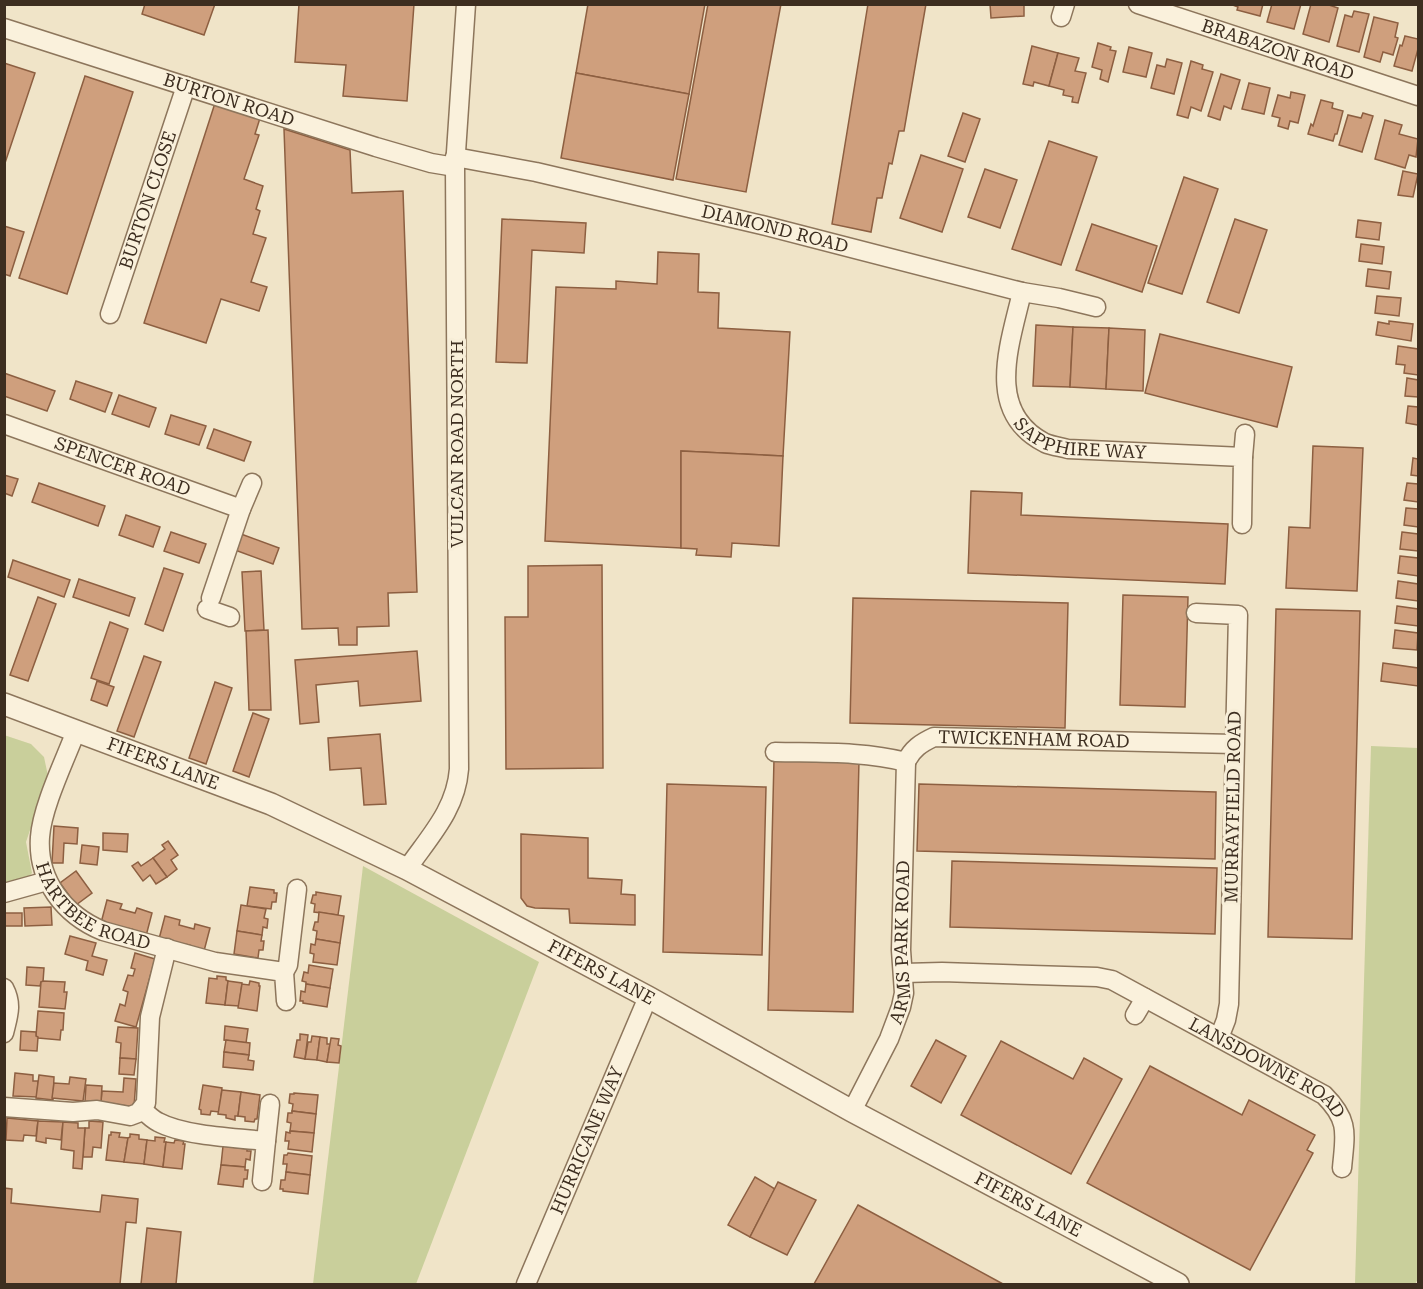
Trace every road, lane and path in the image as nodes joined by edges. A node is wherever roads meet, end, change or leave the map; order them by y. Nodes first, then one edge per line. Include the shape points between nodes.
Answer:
1 (466, 4) edge
2 (1138, 4) edge
3 (4, 28) edge
4 (186, 86) junction
5 (1419, 96) edge
6 (455, 162) junction
7 (1022, 292) junction
8 (1096, 307) dead end
9 (110, 314) dead end
10 (4, 424) edge
11 (1245, 434) dead end
12 (1243, 457) junction
13 (252, 483) dead end
14 (241, 509) junction
15 (1242, 524) dead end
16 (1196, 613) dead end
17 (230, 617) dead end
18 (4, 704) edge
19 (76, 731) junction
20 (1234, 744) junction
21 (775, 752) dead end
22 (906, 762) junction
23 (407, 869) junction
24 (47, 881) junction
25 (297, 889) dead end
26 (4, 893) edge
27 (166, 948) junction
28 (284, 972) junction
29 (904, 973) junction
30 (4, 988) edge
31 (648, 997) junction
32 (1144, 998) junction
33 (286, 1001) dead end
34 (1135, 1015) dead end
35 (4, 1033) edge
36 (1219, 1038) junction
37 (270, 1104) dead end
38 (4, 1107) edge
39 (142, 1110) junction
40 (852, 1111) junction
41 (266, 1141) junction
42 (1342, 1168) dead end
43 (262, 1181) dead end
44 (526, 1284) edge
45 (1178, 1284) edge

1 - 6 street, VULCAN ROAD NORTH
2 - 5 street, BRABAZON ROAD
3 - 4 street, BURTON ROAD
4 - 6 street, BURTON ROAD via 431,163
4 - 9 street, BURTON CLOSE
6 - 7 street, DIAMOND ROAD via 516,168 762,225
6 - 23 street, VULCAN ROAD NORTH via 459,769 453,801
7 - 8 street, DIAMOND ROAD
7 - 12 street, SAPPHIRE WAY via 1007,354 1005,383 1010,408 1025,429 1046,444 1068,449
10 - 14 street, SPENCER ROAD
11 - 12 street
12 - 15 street
13 - 14 street
14 - 17 street via 209,604
16 - 20 street, MURRAYFIELD ROAD via 1238,615
18 - 19 street, FIFERS LANE
19 - 23 street, FIFERS LANE via 271,804
19 - 24 street, HARTBEE ROAD via 44,817 40,838
20 - 22 street, TWICKENHAM ROAD via 934,737 910,752
20 - 36 street, MURRAYFIELD ROAD via 1229,1004
21 - 22 street via 869,755
22 - 29 street, ARMS PARK ROAD via 901,950
23 - 31 street, FIFERS LANE
24 - 26 street
24 - 27 street, HARTBEE ROAD via 73,915 87,924
25 - 28 street
27 - 28 street, HARTBEE ROAD via 215,962
27 - 39 street via 152,1003 146,1104
28 - 33 street
29 - 32 street, LANSDOWNE ROAD via 1097,977 1112,980
29 - 40 street, ARMS PARK ROAD via 902,1007 890,1039
30 - 35 street via 10,998
31 - 40 street, FIFERS LANE
31 - 44 street, HURRICANE WAY
32 - 34 street
32 - 36 street, LANSDOWNE ROAD
36 - 42 street, LANSDOWNE ROAD via 1324,1095 1336,1107 1345,1126
37 - 41 street
38 - 39 street via 97,1110 130,1116
39 - 41 street via 171,1127
40 - 45 street, FIFERS LANE
41 - 43 street

